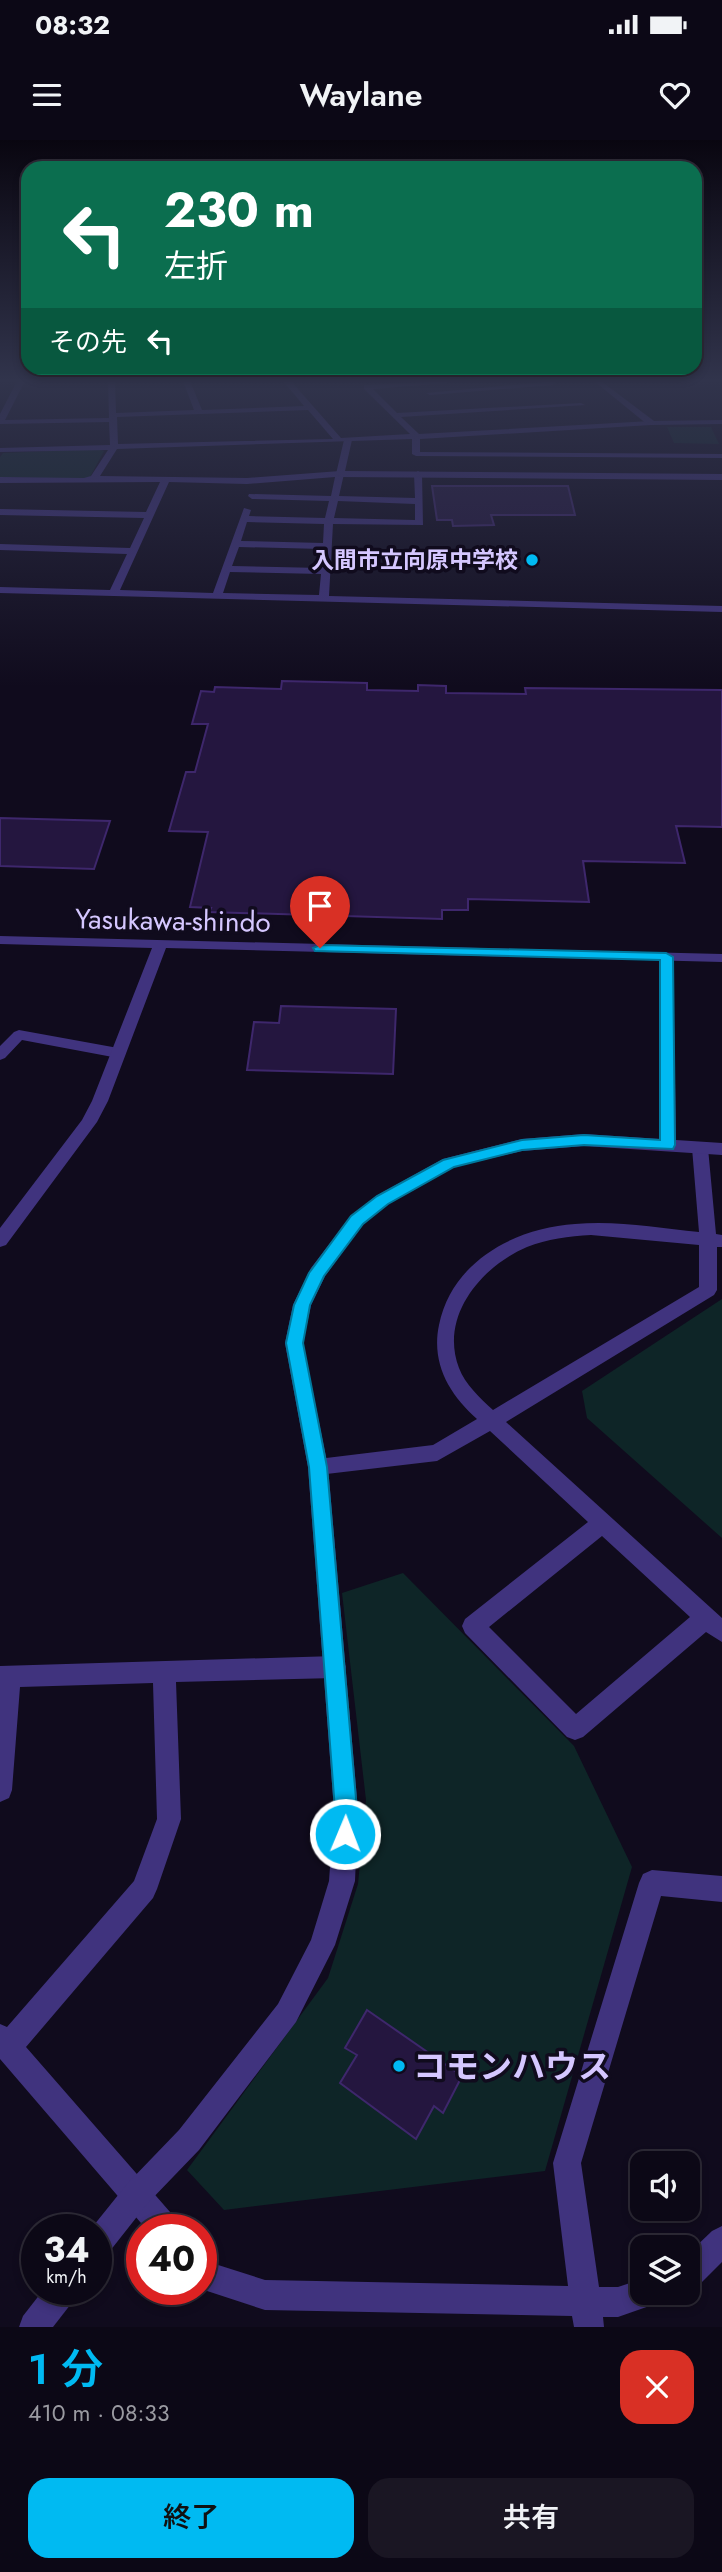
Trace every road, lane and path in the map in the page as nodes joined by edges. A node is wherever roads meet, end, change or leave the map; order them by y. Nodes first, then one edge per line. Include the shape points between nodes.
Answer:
1 (164, 483) edge
2 (256, 483) edge
3 (338, 483) edge
4 (418, 483) edge
5 (251, 496) junction
6 (334, 499) junction
7 (418, 501) junction
8 (0, 512) edge
9 (149, 515) junction
10 (244, 519) junction
11 (329, 522) junction
12 (235, 544) junction
13 (0, 547) edge
14 (328, 547) junction
15 (133, 551) junction
16 (226, 569) junction
17 (326, 571) junction
18 (0, 590) edge
19 (114, 593) junction
20 (217, 595) junction
21 (324, 598) junction
22 (722, 609) edge
23 (0, 940) edge
24 (160, 945) junction
25 (666, 957) junction
26 (722, 958) edge
27 (118, 1054) junction
28 (0, 1055) edge
29 (668, 1145) junction
30 (711, 1149) edge
31 (715, 1240) edge
32 (0, 1241) edge
33 (489, 1420) junction
34 (318, 1467) junction
35 (603, 1523) junction
36 (715, 1624) edge
37 (335, 1667) junction
38 (164, 1672) junction
39 (4, 1677) edge
40 (0, 1790) edge
41 (722, 1889) edge
42 (4, 2043) edge
43 (137, 2194) junction
44 (154, 2214) edge
45 (112, 2226) edge
46 (722, 2241) edge
47 (700, 2262) edge
48 (217, 2280) edge
49 (630, 2298) edge
50 (51, 2305) edge
51 (587, 2315) edge
52 (34, 2327) edge

1 - 9 street
2 - 5 street
3 - 6 street
4 - 7 street
5 - 6 street
5 - 10 street
6 - 7 street
6 - 11 street
7 - 11 street via 419,523
8 - 9 street
9 - 15 street
10 - 11 street
10 - 12 street
11 - 14 street
12 - 14 street
12 - 16 street
13 - 15 street
14 - 17 street
15 - 19 street
16 - 17 street
16 - 20 street
17 - 21 street
18 - 19 street
19 - 20 street
20 - 21 street
21 - 22 street
23 - 24 street, Yasukawa-shindo
24 - 25 street, Yasukawa-shindo
24 - 27 street
25 - 26 street, Yasukawa-shindo
25 - 29 street
27 - 28 street via 19,1035
27 - 32 street via 89,1122
29 - 30 street
29 - 34 street via 584,1140 485,1153 449,1163 416,1180 357,1220 317,1273 302,1305 294,1343
30 - 31 street
31 - 33 street via 708,1290
31 - 33 street via 575,1230 542,1235 482,1264 456,1296 447,1326 448,1366 470,1401
33 - 34 street via 437,1452
33 - 35 street
34 - 37 street
35 - 36 street
35 - 36 street via 473,1626 575,1729
37 - 38 street
37 - 43 street via 346,1810 342,1881 322,1945 287,2013 189,2140
38 - 39 street
38 - 42 street via 169,1819 144,1889
39 - 40 street
41 - 51 street via 652,1883 568,2163
42 - 43 street
43 - 44 street
43 - 45 street
46 - 47 street
48 - 51 street via 265,2295
49 - 51 street
50 - 52 street

